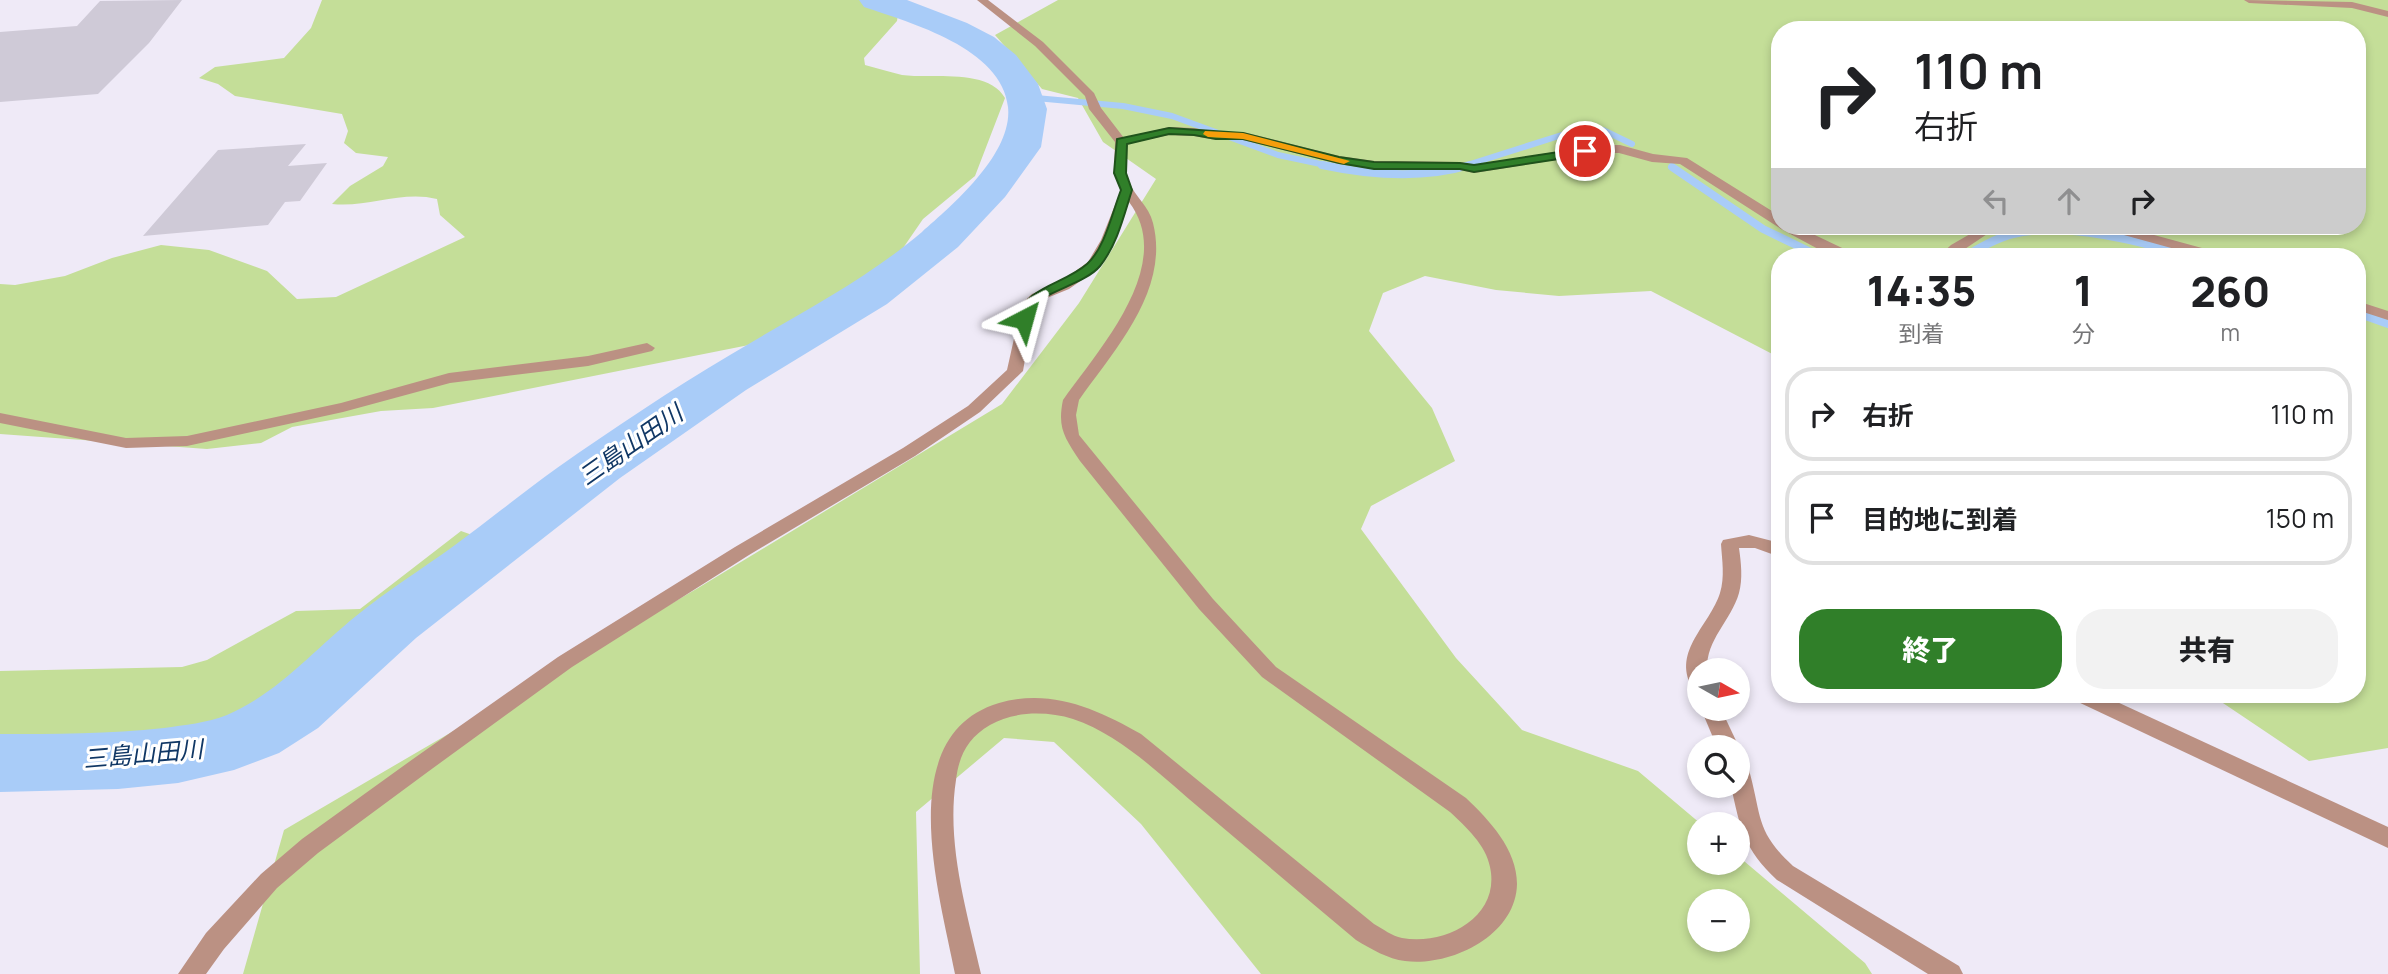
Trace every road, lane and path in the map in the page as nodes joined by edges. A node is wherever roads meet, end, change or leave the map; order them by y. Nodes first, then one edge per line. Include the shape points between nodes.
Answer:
1 (982, 0) edge
2 (2249, 0) edge
3 (2379, 0) edge
4 (2352, 5) junction
5 (2388, 14) edge
6 (1121, 142) junction
7 (1127, 190) junction
8 (1771, 216) edge
9 (1803, 235) edge
10 (1981, 235) edge
11 (2140, 235) edge
12 (1828, 248) edge
13 (1954, 248) edge
14 (2187, 248) edge
15 (2366, 308) edge
16 (2388, 316) edge
17 (647, 348) dead end
18 (0, 418) edge
19 (1771, 547) edge
20 (1697, 658) edge
21 (2100, 703) edge
22 (1745, 798) edge
23 (2388, 838) edge
24 (191, 974) edge
25 (968, 974) edge
26 (1950, 974) edge

1 - 6 street via 1039,44 1090,95 1095,109
2 - 4 street
3 - 4 street
4 - 5 street
6 - 7 street via 1120,173
6 - 8 street via 1169,131 1194,132 1243,136 1374,165 1474,169 1620,149 1683,161
7 - 24 street via 1094,265 1027,306 1015,371 974,409 565,662 421,765 269,881
7 - 25 street via 1146,218 1152,243 1150,268 1140,298 1071,400 1071,435 1132,516 1269,672 1475,820 1503,868 1504,890 1494,915 1476,932 1438,950 1405,951 1365,932 1133,740 1097,719 1058,705 1028,704 990,713 968,729 950,756 942,806 952,895
9 - 12 street
10 - 13 street
11 - 14 street
15 - 16 street
17 - 18 street via 588,361 449,378 187,441 126,443
19 - 20 street via 1740,540 1730,544 1730,591 1702,638
21 - 23 street
22 - 26 street via 1756,844 1766,858

